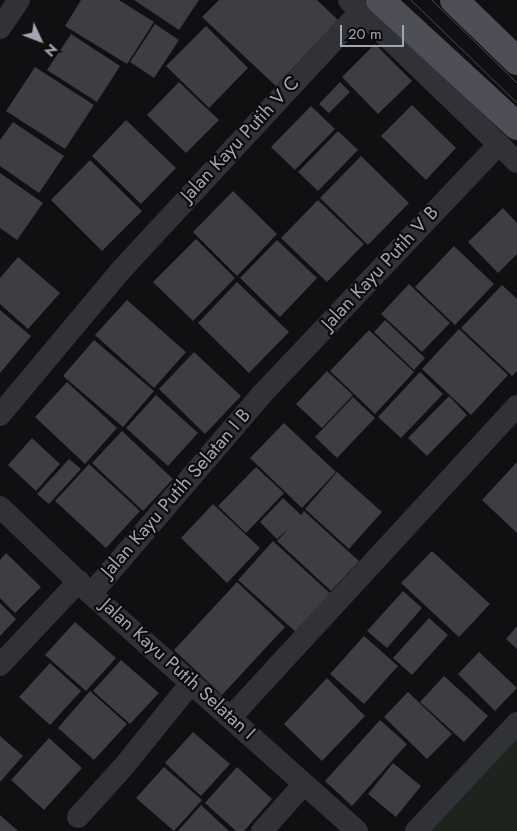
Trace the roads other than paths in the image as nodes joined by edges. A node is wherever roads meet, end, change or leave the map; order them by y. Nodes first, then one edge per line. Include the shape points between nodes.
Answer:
1 (19, 0) edge
2 (454, 0) edge
3 (363, 4) edge
4 (0, 28) edge
5 (517, 62) edge
6 (508, 135) edge
7 (517, 162) edge
8 (263, 393) joint
9 (517, 406) edge
10 (0, 415) edge
11 (0, 507) edge
12 (85, 587) junction
13 (0, 665) edge
14 (191, 683) junction
15 (230, 718) junction
16 (517, 723) edge
17 (304, 784) junction
18 (78, 817) dead end
19 (262, 831) edge
20 (357, 831) edge
21 (416, 831) edge

1 - 4 street
2 - 5 main road
3 - 6 main road
3 - 10 street, Jalan Kayu Putih V C via 122,269
6 - 7 street
6 - 8 street, Jalan Kayu Putih V B
8 - 12 street, Jalan Kayu Putih Selatan I B
9 - 15 street
11 - 12 street, Jalan Kayu Putih Selatan I
12 - 13 street, Jalan Kayu Putih Selatan I B
12 - 14 street, Jalan Kayu Putih Selatan I
14 - 15 street, Jalan Kayu Putih Selatan I
14 - 18 street
15 - 17 street, Jalan Kayu Putih Selatan I
16 - 21 street
17 - 19 street
17 - 20 street, Jalan Kayu Putih Selatan I

